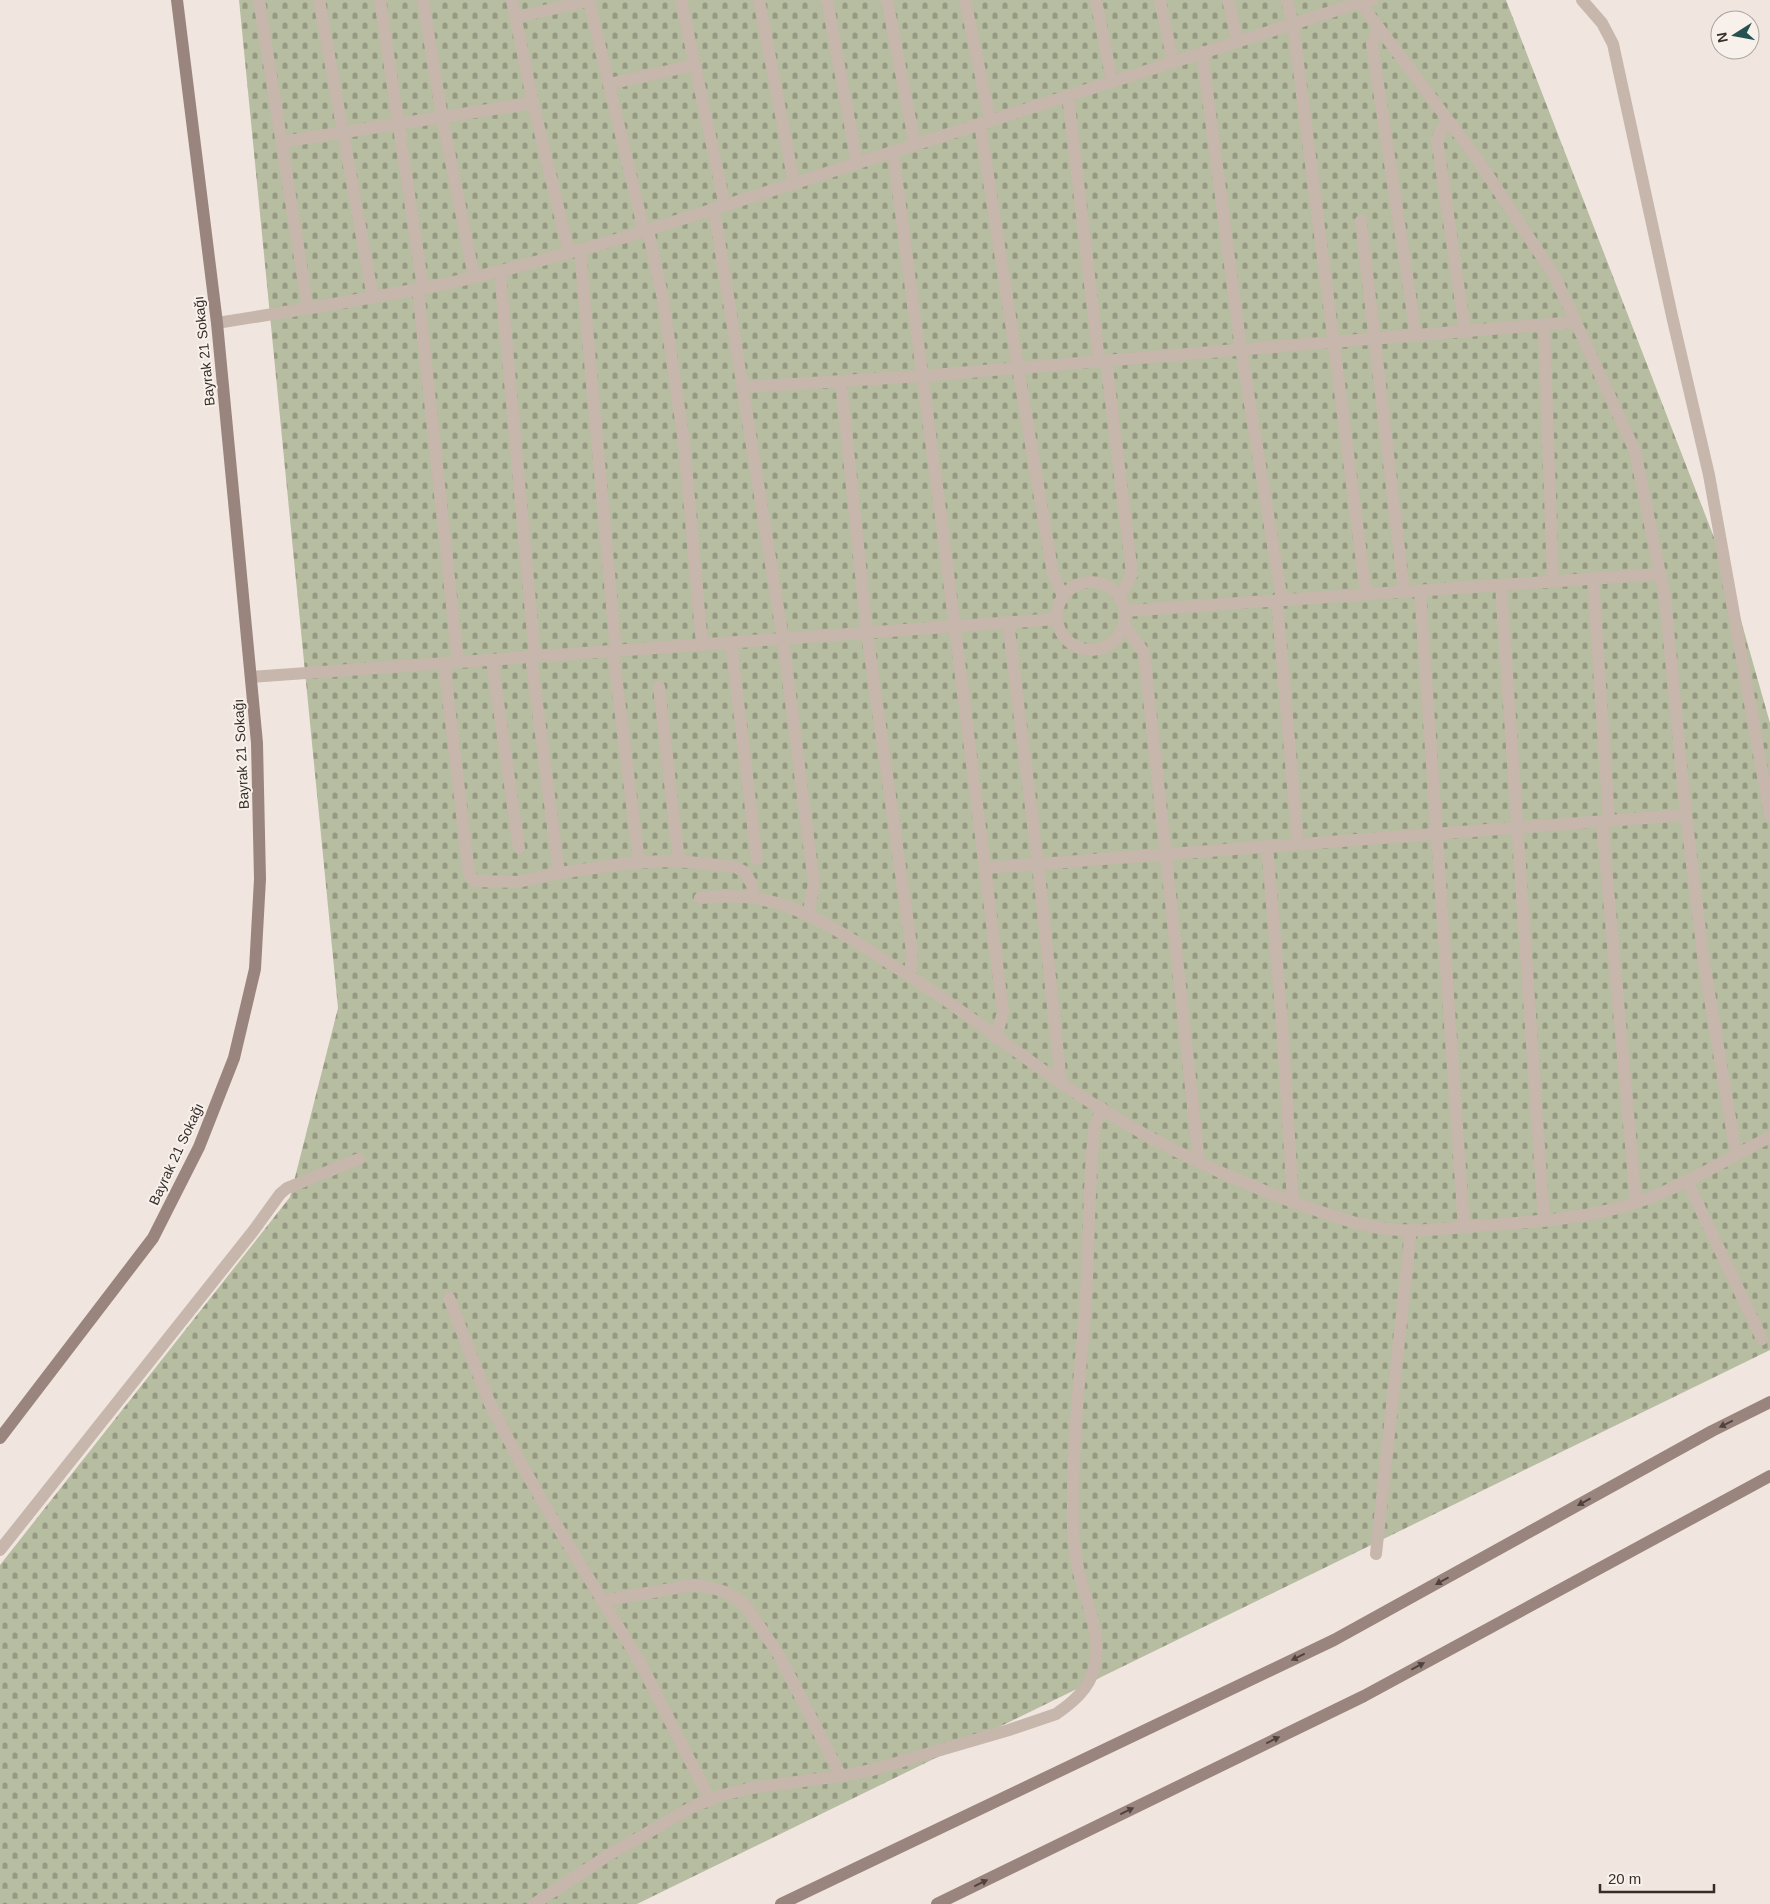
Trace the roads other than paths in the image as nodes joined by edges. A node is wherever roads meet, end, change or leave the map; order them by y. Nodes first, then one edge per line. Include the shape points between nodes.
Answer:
1 (177, 0) edge
2 (258, 0) edge
3 (319, 0) edge
4 (380, 0) edge
5 (423, 0) edge
6 (512, 0) edge
7 (681, 0) edge
8 (758, 0) edge
9 (827, 0) edge
10 (887, 0) edge
11 (965, 0) edge
12 (1096, 0) edge
13 (1160, 0) edge
14 (1228, 0) edge
15 (1287, 0) edge
16 (1372, 0) edge
17 (1582, 0) edge
18 (1358, 1) edge
19 (516, 17) junction
20 (1293, 24) junction
21 (1378, 28) junction
22 (1238, 41) junction
23 (1202, 52) junction
24 (1173, 62) junction
25 (695, 65) junction
26 (1112, 81) junction
27 (609, 84) junction
28 (1068, 96) junction
29 (533, 103) junction
30 (442, 117) junction
31 (1447, 120) junction
32 (985, 122) junction
33 (398, 123) junction
34 (342, 132) junction
35 (282, 142) junction
36 (915, 145) junction
37 (892, 152) junction
38 (857, 163) junction
39 (794, 183) junction
40 (720, 207) junction
41 (1361, 221) dead end
42 (646, 230) junction
43 (574, 251) junction
44 (500, 271) junction
45 (474, 277) junction
46 (421, 288) junction
47 (373, 298) junction
48 (308, 309) junction
49 (1576, 322) junction
50 (217, 323) junction
51 (1544, 324) junction
52 (1465, 331) junction
53 (1416, 335) junction
54 (1373, 338) junction
55 (1333, 342) junction
56 (1241, 349) junction
57 (1102, 361) junction
58 (1018, 368) junction
59 (922, 376) junction
60 (841, 381) junction
61 (744, 388) junction
62 (1661, 574) junction
63 (1593, 578) junction
64 (1553, 581) junction
65 (1501, 585) junction
66 (1420, 591) junction
67 (1404, 592) junction
68 (1366, 594) junction
69 (1063, 596) junction
70 (1120, 597) junction
71 (1280, 601) junction
72 (1126, 611) junction
73 (1057, 619) junction
74 (1008, 622) junction
75 (955, 626) junction
76 (1125, 626) junction
77 (867, 633) junction
78 (783, 639) junction
79 (731, 642) junction
80 (702, 645) junction
81 (614, 651) junction
82 (533, 657) junction
83 (492, 660) junction
84 (458, 662) junction
85 (444, 663) junction
86 (252, 677) junction
87 (659, 687) dead end
88 (1686, 815) junction
89 (1770, 815) edge
90 (1605, 821) junction
91 (1518, 827) junction
92 (1437, 834) junction
93 (1298, 844) junction
94 (1267, 846) junction
95 (519, 848) dead end
96 (1166, 854) junction
97 (757, 859) dead end
98 (679, 861) junction
99 (639, 862) junction
100 (1038, 864) junction
101 (985, 868) junction
102 (559, 873) junction
103 (700, 898) dead end
104 (754, 898) junction
105 (808, 915) junction
106 (910, 976) junction
107 (996, 1038) junction
108 (1061, 1082) junction
109 (1102, 1108) junction
110 (1770, 1137) edge
111 (1736, 1154) junction
112 (359, 1159) dead end
113 (1199, 1162) junction
114 (1687, 1181) junction
115 (1293, 1202) junction
116 (1636, 1202) junction
117 (1544, 1221) junction
118 (1464, 1227) junction
119 (1411, 1230) junction
120 (448, 1298) dead end
121 (1762, 1339) dead end
122 (1770, 1402) edge
123 (0, 1438) edge
124 (1770, 1476) edge
125 (0, 1550) edge
126 (1376, 1554) dead end
127 (602, 1601) junction
128 (842, 1776) junction
129 (710, 1800) junction
130 (534, 1904) edge
131 (781, 1904) edge
132 (937, 1904) edge

1 - 50 main road, Bayrak 21 Sokağı
2 - 35 lane
3 - 34 lane
4 - 33 lane
5 - 30 lane
6 - 19 lane
7 - 25 lane
8 - 39 lane
9 - 38 lane
10 - 36 lane
11 - 32 lane
12 - 26 lane
13 - 24 lane
14 - 22 lane
15 - 20 lane
16 - 18 lane
17 - 89 lane via 1602,23 1613,44 1709,475
18 - 20 lane
18 - 21 lane
19 - 27 lane via 589,1
19 - 29 lane
20 - 22 lane
20 - 55 lane
21 - 31 lane
21 - 53 lane via 1372,44
22 - 23 lane
23 - 24 lane
23 - 56 lane
24 - 26 lane
25 - 27 lane
25 - 40 lane
26 - 28 lane
27 - 42 lane
28 - 32 lane
28 - 57 lane
29 - 30 lane
29 - 43 lane
30 - 33 lane
30 - 45 lane
31 - 49 lane via 1478,160 1555,277
31 - 52 lane via 1437,139
32 - 36 lane
32 - 58 lane
33 - 34 lane
33 - 46 lane
34 - 35 lane
34 - 47 lane
35 - 48 lane
36 - 37 lane
37 - 38 lane
37 - 59 lane
38 - 39 lane
39 - 40 lane
40 - 42 lane
40 - 61 lane
41 - 54 lane
42 - 43 lane
42 - 80 lane via 663,299 684,442
43 - 44 lane
43 - 81 lane
44 - 45 lane
44 - 82 lane
45 - 46 lane
46 - 47 lane
46 - 84 lane
47 - 48 lane
48 - 50 lane
49 - 51 lane
49 - 62 lane via 1635,451
50 - 86 main road, Bayrak 21 Sokağı
51 - 52 lane
51 - 64 lane
52 - 53 lane
53 - 54 lane
54 - 55 lane
54 - 67 lane
55 - 56 lane
55 - 68 lane
56 - 57 lane
56 - 71 lane
57 - 58 lane
57 - 70 lane via 1132,574
58 - 59 lane
58 - 69 lane via 1053,574
59 - 60 lane
59 - 75 lane
60 - 61 lane
60 - 77 lane
61 - 78 lane
62 - 63 lane
62 - 88 lane
63 - 64 lane
63 - 90 lane
64 - 65 lane
65 - 66 lane
65 - 91 lane
66 - 67 lane
66 - 92 lane
67 - 68 lane
68 - 71 lane
69 - 70 lane via 1077,585 1095,582 1109,586
69 - 73 lane
70 - 72 lane
71 - 72 lane
71 - 93 lane
72 - 76 lane
73 - 74 lane
73 - 76 lane via 1060,632 1068,642 1079,649 1092,651 1117,639
74 - 75 lane
74 - 100 lane
75 - 77 lane
75 - 101 lane
76 - 96 lane via 1144,653
77 - 78 lane
77 - 106 lane via 912,952
78 - 79 lane
78 - 105 lane via 814,884
79 - 80 lane
79 - 97 lane
80 - 81 lane
81 - 82 lane
81 - 99 lane
82 - 83 lane
82 - 102 lane
83 - 84 lane
83 - 95 lane
84 - 85 lane
85 - 86 lane
85 - 102 lane via 469,874 475,881 518,882
86 - 123 main road, Bayrak 21 Sokağı via 260,879 255,969 234,1058 198,1147 153,1238
87 - 98 lane
88 - 90 lane
88 - 111 lane via 1704,963
90 - 91 lane
90 - 116 lane
91 - 92 lane
91 - 117 lane
92 - 93 lane
92 - 118 lane
93 - 94 lane
94 - 96 lane
94 - 115 lane
96 - 100 lane
96 - 113 lane
98 - 99 lane
98 - 104 lane via 735,867 745,872
99 - 102 lane
100 - 101 lane
100 - 108 lane
101 - 107 lane via 1003,1012
103 - 104 lane
104 - 105 lane
105 - 106 lane
106 - 107 lane
107 - 108 lane
108 - 109 lane
109 - 113 lane
109 - 128 lane via 1095,1125 1092,1153 1072,1486 1075,1558 1095,1627 1094,1668 1089,1682 1070,1704 1056,1714 906,1761
110 - 111 lane
111 - 114 lane
112 - 125 lane via 287,1188 280,1194
113 - 115 lane
114 - 116 lane
114 - 121 lane
115 - 119 lane via 1356,1224
116 - 117 lane via 1596,1213
117 - 118 lane
118 - 119 lane
119 - 126 lane
120 - 127 lane via 490,1404 543,1504
122 -> 131 main road via 1334,1640
132 -> 124 main road via 1364,1696
127 - 128 lane via 693,1585 709,1587 736,1598 746,1606 779,1655
127 - 129 lane via 641,1664
128 - 129 lane via 752,1788
129 - 130 lane via 607,1856

